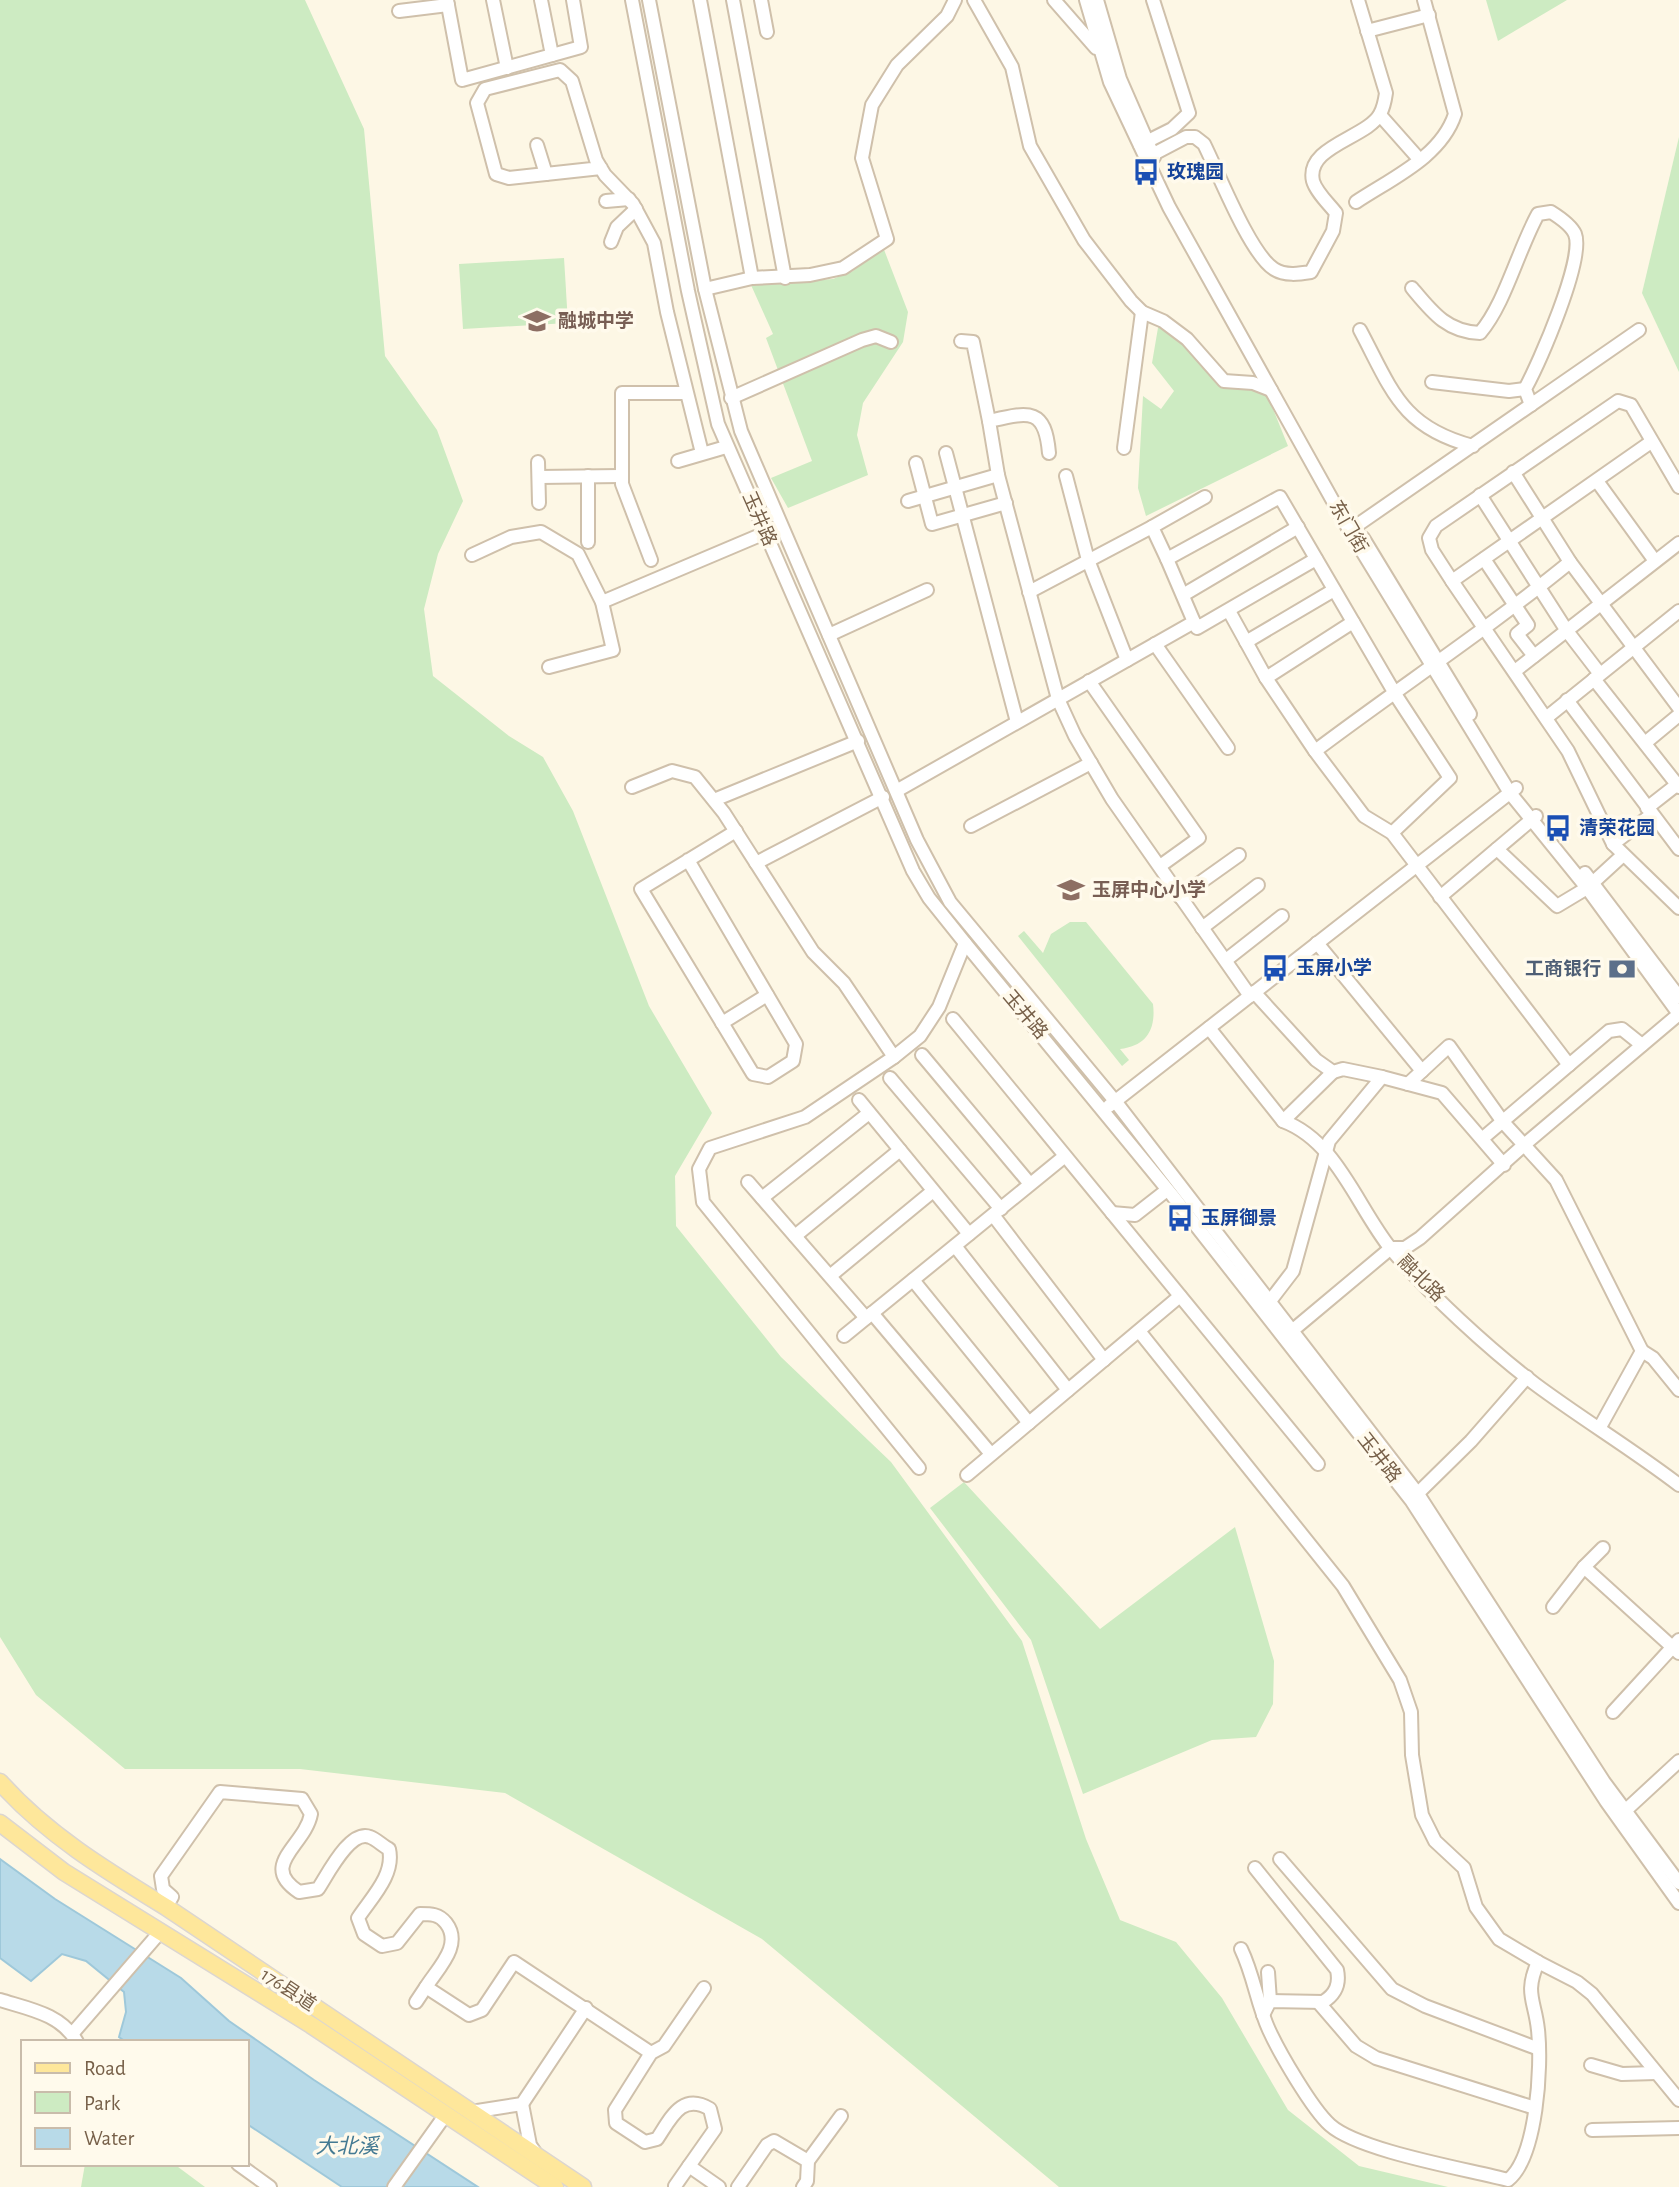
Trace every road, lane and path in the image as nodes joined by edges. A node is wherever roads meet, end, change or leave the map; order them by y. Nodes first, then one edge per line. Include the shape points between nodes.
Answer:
1 (493, 0) edge
2 (541, 0) edge
3 (573, 0) edge
4 (632, 0) edge
5 (649, 0) edge
6 (700, 0) edge
7 (733, 0) edge
8 (761, 0) edge
9 (955, 0) edge
10 (974, 0) edge
11 (1054, 0) edge
12 (1086, 0) edge
13 (1097, 0) edge
14 (1153, 0) edge
15 (1358, 0) edge
16 (1424, 0) edge
17 (447, 3) edge
18 (399, 11) dead end
19 (1429, 15) junction
20 (1367, 31) junction
21 (767, 32) dead end
22 (1099, 52) junction
23 (552, 55) junction
24 (1115, 64) junction
25 (507, 68) junction
26 (1380, 115) junction
27 (1144, 143) junction
28 (537, 145) dead end
29 (1149, 156) junction
30 (1419, 159) junction
31 (601, 168) junction
32 (546, 174) junction
33 (606, 201) dead end
34 (1356, 202) dead end
35 (633, 204) junction
36 (611, 242) dead end
37 (752, 278) junction
38 (785, 278) junction
39 (1412, 288) dead end
40 (705, 289) junction
41 (1142, 312) junction
42 (1360, 330) dead end
43 (1639, 330) dead end
44 (961, 341) dead end
45 (891, 342) dead end
46 (1432, 382) dead end
47 (1525, 389) junction
48 (1270, 390) junction
49 (686, 393) junction
50 (731, 398) junction
51 (1285, 401) junction
52 (1531, 405) junction
53 (989, 421) junction
54 (1651, 442) junction
55 (1473, 446) junction
56 (726, 447) junction
57 (1124, 448) dead end
58 (702, 453) junction
59 (946, 453) dead end
60 (1049, 453) dead end
61 (678, 461) dead end
62 (538, 462) dead end
63 (916, 463) dead end
64 (1514, 472) junction
65 (998, 475) junction
66 (588, 476) junction
67 (621, 476) junction
68 (1066, 476) dead end
69 (539, 477) junction
70 (1597, 481) junction
71 (955, 487) junction
72 (1679, 487) edge
73 (1480, 495) junction
74 (925, 496) junction
75 (1205, 497) dead end
76 (908, 500) dead end
77 (539, 503) dead end
78 (1006, 503) junction
79 (962, 515) junction
80 (1544, 517) junction
81 (1356, 526) junction
82 (1153, 527) junction
83 (1298, 527) junction
84 (765, 533) junction
85 (1511, 540) junction
86 (588, 542) dead end
87 (1679, 543) edge
88 (472, 555) dead end
89 (1167, 559) junction
90 (1316, 559) junction
91 (1484, 559) junction
92 (651, 560) dead end
93 (1655, 561) junction
94 (1570, 562) junction
95 (1452, 581) junction
96 (1540, 586) junction
97 (928, 590) dead end
98 (1334, 590) junction
99 (1029, 592) junction
100 (1183, 596) junction
101 (602, 602) junction
102 (1600, 604) junction
103 (1516, 606) junction
104 (1229, 611) junction
105 (1679, 611) edge
106 (1194, 622) junction
107 (1353, 622) junction
108 (1485, 631) junction
109 (1567, 631) junction
110 (829, 635) junction
111 (1246, 642) junction
112 (1155, 644) junction
113 (1633, 649) junction
114 (1534, 656) junction
115 (1127, 660) junction
116 (1435, 665) junction
117 (549, 667) dead end
118 (1514, 671) junction
119 (1597, 676) junction
120 (1266, 678) junction
121 (1089, 681) junction
122 (1394, 691) junction
123 (1058, 699) junction
124 (1567, 700) junction
125 (1679, 708) edge
126 (1679, 715) edge
127 (1546, 718) junction
128 (1017, 722) junction
129 (858, 741) junction
130 (1645, 743) junction
131 (1228, 747) dead end
132 (1315, 751) junction
133 (1091, 763) junction
134 (1678, 784) edge
135 (632, 787) dead end
136 (898, 790) junction
137 (1513, 791) junction
138 (883, 797) junction
139 (714, 800) junction
140 (1649, 811) junction
141 (1534, 818) junction
142 (971, 825) dead end
143 (736, 831) junction
144 (1392, 833) junction
145 (1613, 844) junction
146 (1497, 849) junction
147 (1679, 849) edge
148 (1238, 855) dead end
149 (1623, 855) junction
150 (688, 860) junction
151 (756, 863) junction
152 (1160, 866) junction
153 (1416, 866) junction
154 (1258, 885) dead end
155 (1590, 885) junction
156 (1180, 897) junction
157 (1440, 897) junction
158 (1679, 908) edge
159 (1282, 916) dead end
160 (1202, 928) junction
161 (965, 943) junction
162 (1317, 943) junction
163 (1226, 960) junction
164 (1252, 994) junction
165 (767, 995) junction
166 (1679, 997) edge
167 (1679, 1014) edge
168 (953, 1019) dead end
169 (722, 1023) junction
170 (1209, 1028) junction
171 (1642, 1045) junction
172 (922, 1055) dead end
173 (894, 1058) junction
174 (1569, 1065) junction
175 (1422, 1071) junction
176 (1333, 1072) junction
177 (1382, 1077) junction
178 (890, 1078) dead end
179 (1408, 1084) junction
180 (859, 1100) dead end
181 (1115, 1101) junction
182 (1103, 1110) junction
183 (869, 1113) junction
184 (1283, 1121) junction
185 (1503, 1122) junction
186 (1483, 1139) junction
187 (1524, 1145) junction
188 (900, 1150) junction
189 (1325, 1153) junction
190 (1065, 1156) junction
191 (1504, 1165) junction
192 (748, 1182) dead end
193 (1030, 1184) junction
194 (933, 1191) junction
195 (1170, 1192) junction
196 (762, 1198) junction
197 (997, 1212) junction
198 (1112, 1213) junction
199 (969, 1234) junction
200 (794, 1236) junction
201 (1135, 1242) junction
202 (955, 1246) junction
203 (1391, 1248) junction
204 (830, 1276) junction
205 (913, 1280) junction
206 (1180, 1296) junction
207 (1270, 1301) junction
208 (869, 1316) junction
209 (1293, 1330) junction
210 (1139, 1331) junction
211 (844, 1336) dead end
212 (1642, 1351) junction
213 (1104, 1360) junction
214 (1527, 1377) junction
215 (1069, 1390) junction
216 (1679, 1390) edge
217 (1029, 1423) junction
218 (1600, 1427) junction
219 (991, 1454) junction
220 (1318, 1464) dead end
221 (919, 1468) dead end
222 (967, 1475) dead end
223 (1679, 1485) edge
224 (1415, 1497) junction
225 (1603, 1548) dead end
226 (1584, 1567) junction
227 (1553, 1607) dead end
228 (1677, 1646) edge
229 (1613, 1712) dead end
230 (1679, 1761) edge
231 (0, 1782) edge
232 (1626, 1810) junction
233 (0, 1823) edge
234 (1280, 1859) dead end
235 (1255, 1868) dead end
236 (1679, 1883) edge
237 (1679, 1903) edge
238 (166, 1907) junction
239 (161, 1931) junction
240 (1241, 1949) dead end
241 (1538, 1962) junction
242 (1268, 1972) dead end
243 (426, 1987) junction
244 (704, 1988) dead end
245 (0, 2000) edge
246 (1269, 2001) junction
247 (416, 2003) dead end
248 (1318, 2003) junction
249 (586, 2008) junction
250 (1263, 2015) junction
251 (74, 2038) edge
252 (1539, 2049) junction
253 (651, 2053) junction
254 (1591, 2065) dead end
255 (1656, 2073) junction
256 (1679, 2100) edge
257 (522, 2104) junction
258 (1535, 2108) junction
259 (470, 2112) junction
260 (446, 2114) junction
261 (841, 2116) dead end
262 (1679, 2128) edge
263 (1592, 2130) dead end
264 (536, 2156) junction
265 (808, 2161) junction
266 (241, 2166) edge
267 (689, 2166) junction
268 (799, 2185) edge
269 (675, 2186) edge
270 (270, 2187) edge
271 (394, 2187) edge
272 (555, 2187) edge
273 (583, 2187) edge
274 (719, 2187) edge
275 (738, 2187) edge

1 - 25 street
2 - 23 street
3 - 23 street via 581,47
4 - 56 street, 玉井路 via 688,291
5 - 40 street, 玉井路
6 - 37 street
7 - 38 street
8 - 21 street
9 - 38 street via 947,16 897,65 872,105 862,158 887,239 843,268
10 - 41 street via 1012,67 1030,146 1084,240
11 - 22 street
12 - 22 street, 东门街
13 - 24 street, 东门街
14 - 27 street via 1189,113 1172,129
15 - 20 street
16 - 19 street
17 - 18 street
17 - 25 street via 462,80
19 - 20 street
19 - 30 street via 1455,114 1449,132
20 - 26 street via 1386,93
22 - 24 street
22 - 27 street, 东门街
23 - 25 street
24 - 27 street, 东门街
26 - 29 street via 1316,162 1313,184 1336,213 1333,231 1311,272 1284,273 1272,267 1240,220 1204,144 1195,137
26 - 30 street
27 - 29 street, 东门街
28 - 32 street
29 - 48 street, 东门街 via 1169,207
29 - 51 street, 东门街
30 - 34 street
31 - 32 street
31 - 32 street via 572,80 560,70 485,89 477,103 496,174 509,178
31 - 35 street
33 - 35 street
35 - 36 street
35 - 49 street via 654,243
37 - 38 street
37 - 40 street
39 - 47 street via 1446,325 1480,333 1492,319 1538,214 1551,212 1561,219 1574,232 1578,249
40 - 50 street, 玉井路
41 - 48 street via 1187,339 1224,381 1253,383
41 - 57 street
42 - 55 street via 1403,407 1421,426
43 - 52 street
44 - 53 street via 973,342
45 - 50 street via 876,336 862,340
46 - 47 street
47 - 52 street
48 - 51 street
48 - 116 street, 东门街 via 1348,528
49 - 58 street
49 - 67 street via 622,393
50 - 110 street, 玉井路
51 - 81 street, 东门街
52 - 55 street
53 - 60 street via 1036,416 1044,423
53 - 65 street
54 - 64 street via 1631,405 1618,401
54 - 70 street
54 - 72 street
55 - 81 street
56 - 58 street
56 - 84 street, 玉井路
58 - 61 street
59 - 71 street
62 - 69 street
63 - 74 street
64 - 73 street
64 - 80 street
65 - 71 street
65 - 78 street
66 - 67 street
66 - 69 street
66 - 86 street
67 - 92 street
68 - 115 street via 1087,560
69 - 77 street
70 - 80 street
70 - 93 street
71 - 74 street
71 - 79 street
73 - 85 street
73 - 95 street via 1436,526 1429,538
74 - 76 street
74 - 79 street via 932,524
75 - 82 street
78 - 79 street
78 - 99 street
79 - 128 street
80 - 85 street
80 - 94 street
81 - 116 street, 东门街
82 - 89 street
82 - 99 street
83 - 89 street via 1280,497
83 - 90 street
83 - 100 street
84 - 101 street
84 - 129 street, 玉井路
85 - 91 street
85 - 96 street
87 - 93 street
88 - 101 street via 511,537 541,532 578,554
89 - 100 street
90 - 98 street
90 - 104 street
91 - 95 street
91 - 103 street
93 - 102 street
94 - 96 street
94 - 102 street
95 - 108 street
96 - 103 street
96 - 109 street
97 - 110 street
98 - 107 street
98 - 111 street
99 - 123 street
100 - 106 street
101 - 117 street via 613,650
102 - 109 street
102 - 113 street
103 - 108 street
103 - 114 street via 1528,625 1517,634
104 - 106 street via 1197,628
104 - 111 street
105 - 113 street
106 - 112 street
107 - 120 street
107 - 122 street
108 - 116 street
108 - 118 street
109 - 114 street
109 - 119 street
110 - 136 street, 玉井路
111 - 120 street
112 - 115 street
112 - 131 street
113 - 119 street
113 - 125 street
114 - 118 street
115 - 121 street
116 - 122 street
116 - 137 street, 东门街
118 - 127 street
119 - 124 street
119 - 130 street
120 - 132 street
121 - 123 street
121 - 152 street via 1199,838
122 - 132 street
122 - 144 street via 1450,778
123 - 128 street
123 - 133 street
124 - 127 street
124 - 140 street
126 - 130 street
127 - 145 street via 1568,751
128 - 136 street
129 - 138 street, 玉井路
129 - 139 street
130 - 134 street
132 - 144 street via 1364,816
133 - 142 street
133 - 152 street
134 - 140 street
135 - 139 street via 672,771 695,776
136 - 181 street, 玉井路 via 950,902
137 - 141 street, 东门街
137 - 153 street
138 - 151 street
138 - 161 street, 玉井路 via 913,871
139 - 143 street
140 - 145 street
140 - 147 street
141 - 146 street
141 - 155 street, 东门街
143 - 150 street
143 - 151 street
144 - 153 street
145 - 149 street
146 - 155 street via 1557,906
146 - 157 street
148 - 156 street
149 - 155 street
149 - 158 street
150 - 165 street
150 - 169 street via 641,889
151 - 173 street via 813,952 845,983
152 - 156 street
153 - 157 street
153 - 162 street
154 - 160 street
155 - 166 street, 东门街
155 - 167 street, 东门街
156 - 160 street
157 - 174 street
159 - 163 street
160 - 163 street
161 - 173 street via 939,1007 920,1036
161 - 182 street, 玉井路
162 - 164 street
162 - 175 street
163 - 164 street
164 - 170 street
164 - 176 street
165 - 169 street
165 - 169 street via 796,1044 793,1060 768,1077 752,1074
167 - 171 street
168 - 190 street
170 - 181 street
170 - 184 street, 融北路
171 - 174 street via 1622,1029 1609,1031
171 - 187 street
172 - 193 street
173 - 221 street via 805,1117 710,1148 699,1169 703,1202
174 - 185 street
175 - 179 street
175 - 185 street via 1448,1046
176 - 177 street via 1343,1069
176 - 184 street
177 - 179 street
177 - 189 street via 1329,1141
178 - 197 street
179 - 186 street via 1442,1093
180 - 183 street
181 - 182 street
181 - 207 street, 玉井路
182 - 195 street, 玉井路
183 - 188 street
183 - 196 street
184 - 189 street, 融北路 via 1300,1127
185 - 186 street
185 - 187 street
186 - 191 street
187 - 191 street
187 - 212 street via 1556,1180
188 - 194 street
188 - 200 street
189 - 203 street, 融北路
189 - 207 street via 1293,1270
190 - 193 street
190 - 198 street
191 - 203 street via 1420,1238 1405,1248
192 - 196 street
193 - 197 street
194 - 199 street
194 - 204 street
195 - 198 street via 1135,1215
195 - 201 street via 1139,1220
195 - 224 street, 玉井路
196 - 200 street
197 - 199 street
197 - 213 street
198 - 201 street
199 - 202 street
200 - 204 street
201 - 206 street
202 - 205 street
202 - 215 street
203 - 209 street
203 - 214 street, 融北路
204 - 208 street
205 - 208 street
205 - 217 street
206 - 210 street
206 - 220 street
207 - 209 street, 玉井路
208 - 211 street
208 - 219 street
209 - 224 street, 玉井路
210 - 213 street
210 - 241 street via 1343,1586 1400,1680 1412,1712 1412,1755 1422,1815 1435,1841 1464,1868 1476,1907 1499,1939
212 - 216 street
212 - 218 street
213 - 215 street
214 - 218 street, 融北路
214 - 224 street
215 - 217 street
217 - 219 street
218 - 223 street, 融北路
219 - 222 street
224 - 232 street, 玉井路
224 - 237 street, 玉井路 via 1606,1801
225 - 226 street
226 - 227 street
226 - 228 street
228 - 229 street
230 - 232 street
231 - 238 main road, 176县道 via 21,1806 97,1865
232 - 236 street, 玉井路
233 - 239 main road, 176县道 via 64,1872
234 - 252 street via 1392,1989
235 - 248 street via 1336,1970 1336,1990
238 - 243 street via 172,1897 163,1889 161,1876 220,1792 302,1798 312,1814 281,1864 287,1884 299,1892 318,1889 348,1843 360,1835 370,1836 388,1849 388,1871 358,1918 364,1934 383,1946 397,1943 420,1914 442,1919 453,1946
238 - 259 main road, 176县道
239 - 251 street
239 - 260 main road, 176县道
240 - 250 street
241 - 252 street via 1529,1997
241 - 255 street via 1592,1993
242 - 246 street
243 - 247 street
243 - 249 street via 469,2015 482,2010 514,1962
244 - 253 street via 664,2046
245 - 251 street via 57,2020
246 - 248 street
246 - 250 street
248 - 258 street via 1356,2046 1376,2058
249 - 253 street
249 - 257 street
250 - 258 street via 1314,2104 1329,2124 1351,2139 1508,2180 1519,2171
252 - 258 street
253 - 267 street via 615,2110 616,2123 645,2142 657,2139 678,2108 688,2102 701,2103 710,2109 715,2129
254 - 255 street via 1622,2074
255 - 256 street
257 - 259 street
257 - 264 street
259 - 264 main road, 176县道
260 - 271 street
260 - 272 main road, 176县道
261 - 265 street
262 - 263 street
264 - 273 main road, 176县道
265 - 268 street via 807,2181
265 - 275 street via 774,2141
266 - 270 street
267 - 269 street
267 - 274 street

